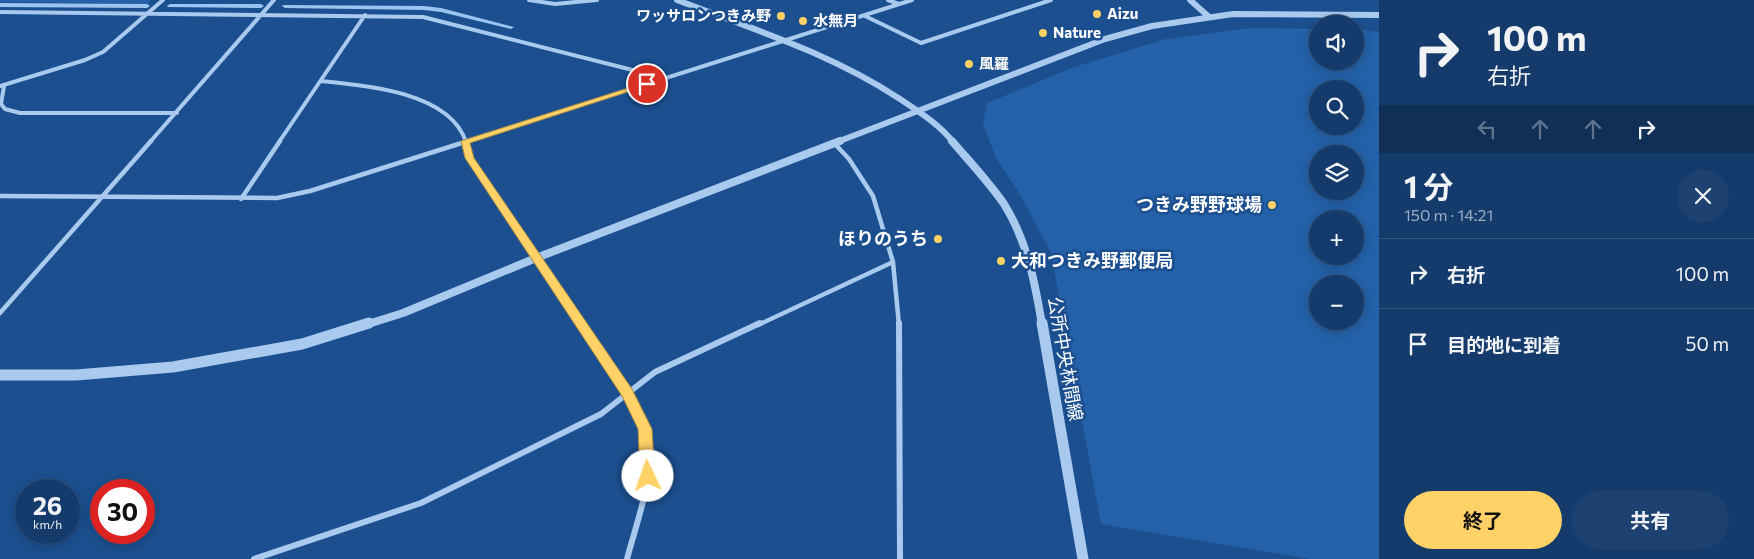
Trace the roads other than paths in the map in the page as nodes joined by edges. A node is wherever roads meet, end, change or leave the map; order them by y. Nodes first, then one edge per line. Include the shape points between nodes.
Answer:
1 (163, 0) edge
2 (274, 0) edge
3 (529, 0) edge
4 (597, 0) edge
5 (677, 0) edge
6 (888, 0) edge
7 (912, 0) edge
8 (1051, 0) edge
9 (1190, 0) edge
10 (899, 4) junction
11 (0, 12) edge
12 (148, 13) junction
13 (262, 14) junction
14 (365, 15) junction
15 (1379, 15) edge
16 (864, 16) junction
17 (1208, 16) junction
18 (784, 40) junction
19 (666, 79) junction
20 (321, 81) junction
21 (2, 86) edge
22 (916, 110) junction
23 (177, 113) junction
24 (465, 141) junction
25 (834, 143) junction
26 (0, 196) edge
27 (100, 197) junction
28 (241, 199) junction
29 (536, 258) junction
30 (893, 262) junction
31 (0, 313) edge
32 (0, 375) edge
33 (627, 393) junction
34 (254, 559) edge
35 (627, 559) edge
36 (900, 559) edge
37 (1083, 559) edge

1 - 12 street
2 - 13 street
3 - 4 street via 562,4
5 - 18 street, 公所中央林間線
6 - 10 street
7 - 10 street
8 - 16 street via 921,44
9 - 17 street
10 - 16 street
11 - 12 street
12 - 13 street
12 - 21 street via 103,52
13 - 14 street
13 - 23 street
14 - 19 street via 423,17
14 - 20 street
15 - 17 street via 1253,13
16 - 18 street
17 - 22 street via 1164,23 1105,39
18 - 19 street
18 - 22 street, 公所中央林間線 via 866,77
19 - 24 street
20 - 24 street via 414,98 446,115 462,132
20 - 28 street
21 - 23 street via 1,104 5,109 20,113
22 - 25 street
22 - 37 street, 公所中央林間線 via 944,131 963,153 1003,203 1021,236 1034,276
23 - 27 street
24 - 28 street via 310,191 277,198
24 - 29 street via 470,158
25 - 29 street
25 - 30 street via 849,159 873,196
26 - 27 street
27 - 28 street
27 - 31 street
29 - 32 street via 402,313 302,344 173,367 76,375
29 - 33 street
30 - 33 street via 655,372
30 - 36 street via 900,338
33 - 34 street via 601,414 421,502
33 - 35 street via 645,429 648,476

